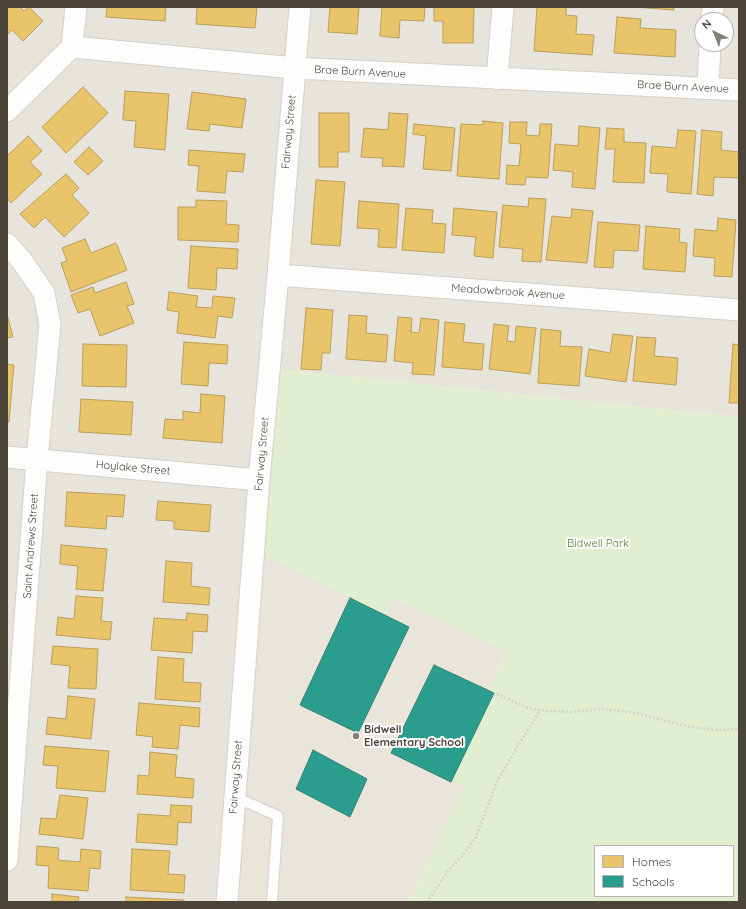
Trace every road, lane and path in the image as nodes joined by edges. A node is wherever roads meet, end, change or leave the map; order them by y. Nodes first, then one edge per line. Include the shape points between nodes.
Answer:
1 (76, 7) edge
2 (300, 7) edge
3 (503, 7) edge
4 (72, 47) junction
5 (710, 52) edge
6 (294, 68) junction
7 (497, 79) junction
8 (708, 88) junction
9 (739, 90) edge
10 (7, 111) edge
11 (7, 244) edge
12 (278, 275) junction
13 (739, 310) edge
14 (7, 456) edge
15 (37, 459) junction
16 (259, 480) junction
17 (497, 694) dead end
18 (540, 710) junction
19 (739, 728) edge
20 (234, 797) junction
21 (7, 860) edge
22 (227, 902) edge
23 (272, 902) edge
24 (427, 902) edge

1 - 4 street
2 - 6 street, Fairway Street
3 - 7 street
4 - 6 street, Brae Burn Avenue
4 - 10 street
5 - 8 street
6 - 7 street, Brae Burn Avenue
6 - 12 street, Fairway Street
7 - 8 street, Brae Burn Avenue
8 - 9 street, Brae Burn Avenue
11 - 15 street, Saint Andrews Street via 44,293 50,325
12 - 13 street, Meadowbrook Avenue
12 - 16 street, Fairway Street
14 - 15 street, Hoylake Street
15 - 16 street, Hoylake Street
15 - 21 street, Saint Andrews Street
16 - 20 street, Fairway Street
17 - 18 path via 528,708
18 - 19 path via 573,712 602,709 635,713 690,727 719,730
18 - 24 path via 497,781 476,837
20 - 22 street, Fairway Street
20 - 23 lane via 278,816

